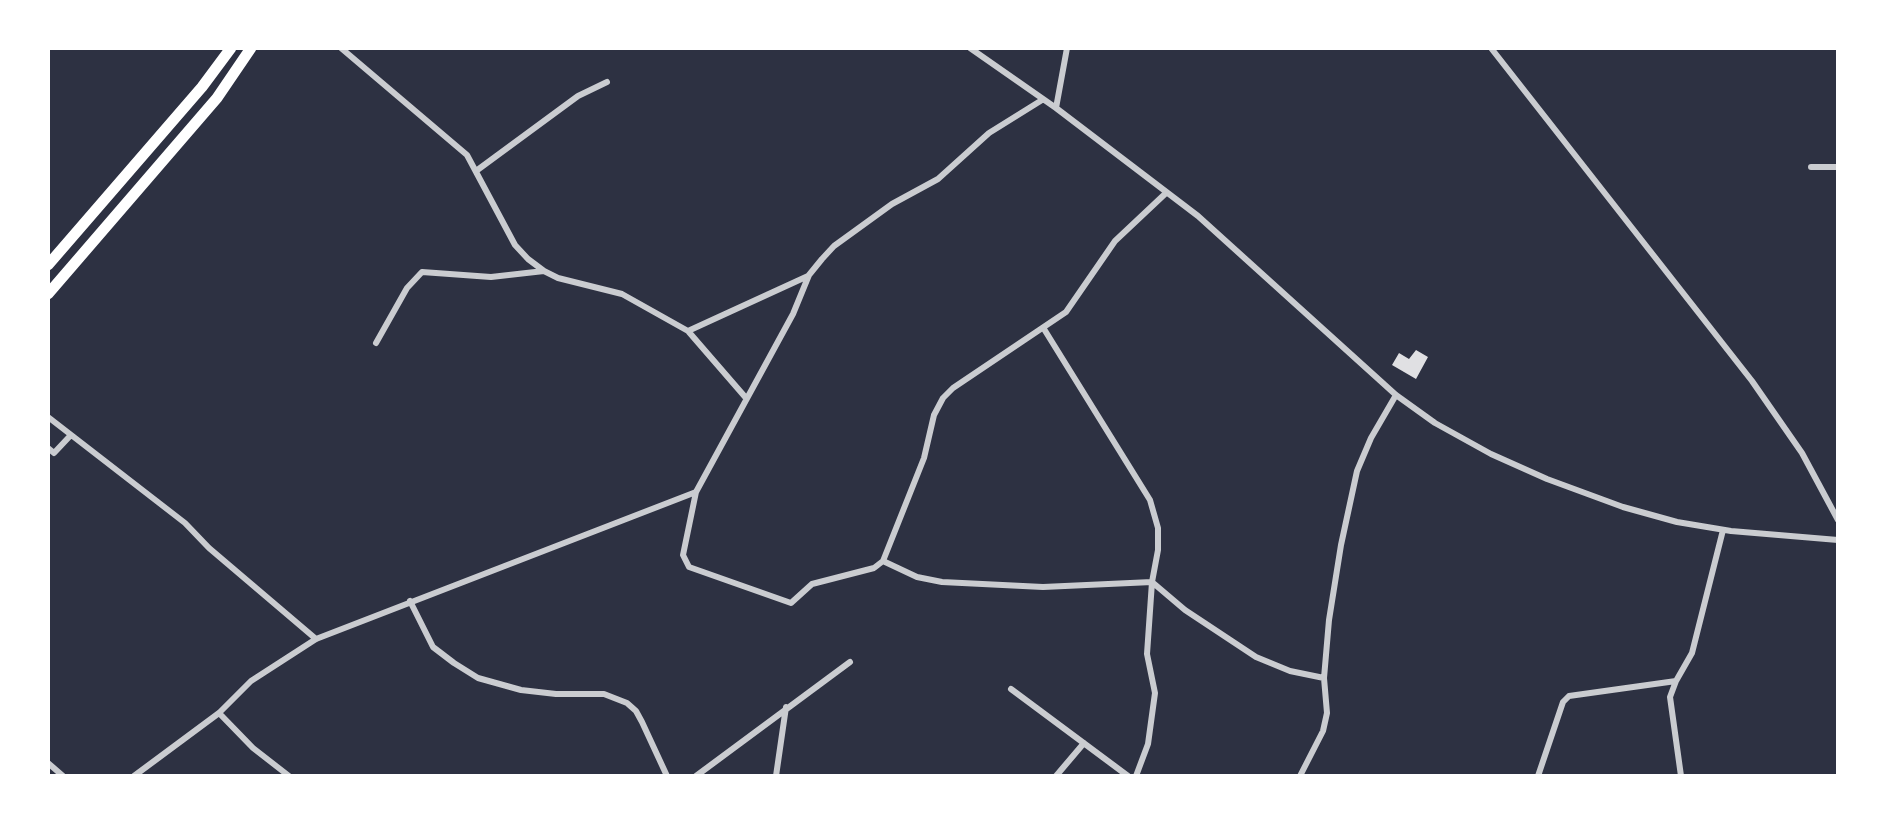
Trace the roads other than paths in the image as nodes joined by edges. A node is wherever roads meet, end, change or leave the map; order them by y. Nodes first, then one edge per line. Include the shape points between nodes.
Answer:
1 (231, 48) edge
2 (251, 48) edge
3 (341, 48) edge
4 (970, 48) edge
5 (1067, 48) edge
6 (1491, 48) edge
7 (607, 82) dead end
8 (1042, 100) junction
9 (1056, 108) junction
10 (1811, 167) dead end
11 (1838, 167) edge
12 (476, 171) junction
13 (1166, 193) junction
14 (48, 265) edge
15 (544, 271) junction
16 (809, 275) junction
17 (48, 294) edge
18 (1044, 329) junction
19 (688, 331) junction
20 (376, 343) dead end
21 (1396, 395) junction
22 (746, 398) junction
23 (48, 417) edge
24 (70, 436) junction
25 (48, 448) edge
26 (696, 492) junction
27 (1838, 520) edge
28 (1723, 530) junction
29 (1838, 540) edge
30 (883, 561) junction
31 (1152, 582) junction
32 (410, 601) junction
33 (316, 639) junction
34 (850, 662) dead end
35 (1324, 678) junction
36 (1676, 681) junction
37 (1011, 689) dead end
38 (786, 707) junction
39 (219, 713) junction
40 (1084, 743) junction
41 (48, 763) edge
42 (63, 776) edge
43 (134, 776) edge
44 (289, 776) edge
45 (667, 776) edge
46 (696, 776) edge
47 (776, 776) edge
48 (1056, 776) edge
49 (1128, 776) edge
50 (1136, 776) edge
51 (1300, 776) edge
52 (1538, 776) edge
53 (1681, 776) edge

1 - 14 highway
2 - 17 highway via 217,98
3 - 12 street via 455,142
4 - 8 street
5 - 9 street
6 - 27 street via 1752,381 1802,453
7 - 12 street via 578,96
8 - 9 street
8 - 16 street via 989,133 938,179 834,246
9 - 13 street
10 - 11 street
12 - 15 street via 515,245
13 - 18 street via 1115,241 1073,303
13 - 21 street via 1215,230
15 - 19 street via 622,294
15 - 20 street via 491,277 422,272
16 - 19 street
16 - 22 street
18 - 30 street via 943,398
18 - 31 street via 1150,500 1158,528
19 - 22 street
21 - 28 street via 1491,454 1585,495
21 - 35 street via 1357,471 1338,560
22 - 26 street
23 - 24 street
24 - 25 street via 54,453
24 - 33 street via 185,523
26 - 30 street via 683,560 689,567 791,603 812,584
26 - 32 street
28 - 29 street
28 - 36 street via 1692,653
30 - 31 street via 942,582 1043,587
31 - 35 street via 1256,657
31 - 50 street via 1147,654 1155,693 1148,744
32 - 33 street
32 - 45 street via 433,647 478,678 521,690 604,694 627,703 636,711
33 - 39 street via 251,681
34 - 38 street
35 - 51 street via 1323,731
36 - 52 street via 1569,696
36 - 53 street via 1669,706
37 - 40 street
38 - 46 street
38 - 47 street
39 - 43 street
39 - 44 street
40 - 48 street
40 - 49 street
41 - 42 street

